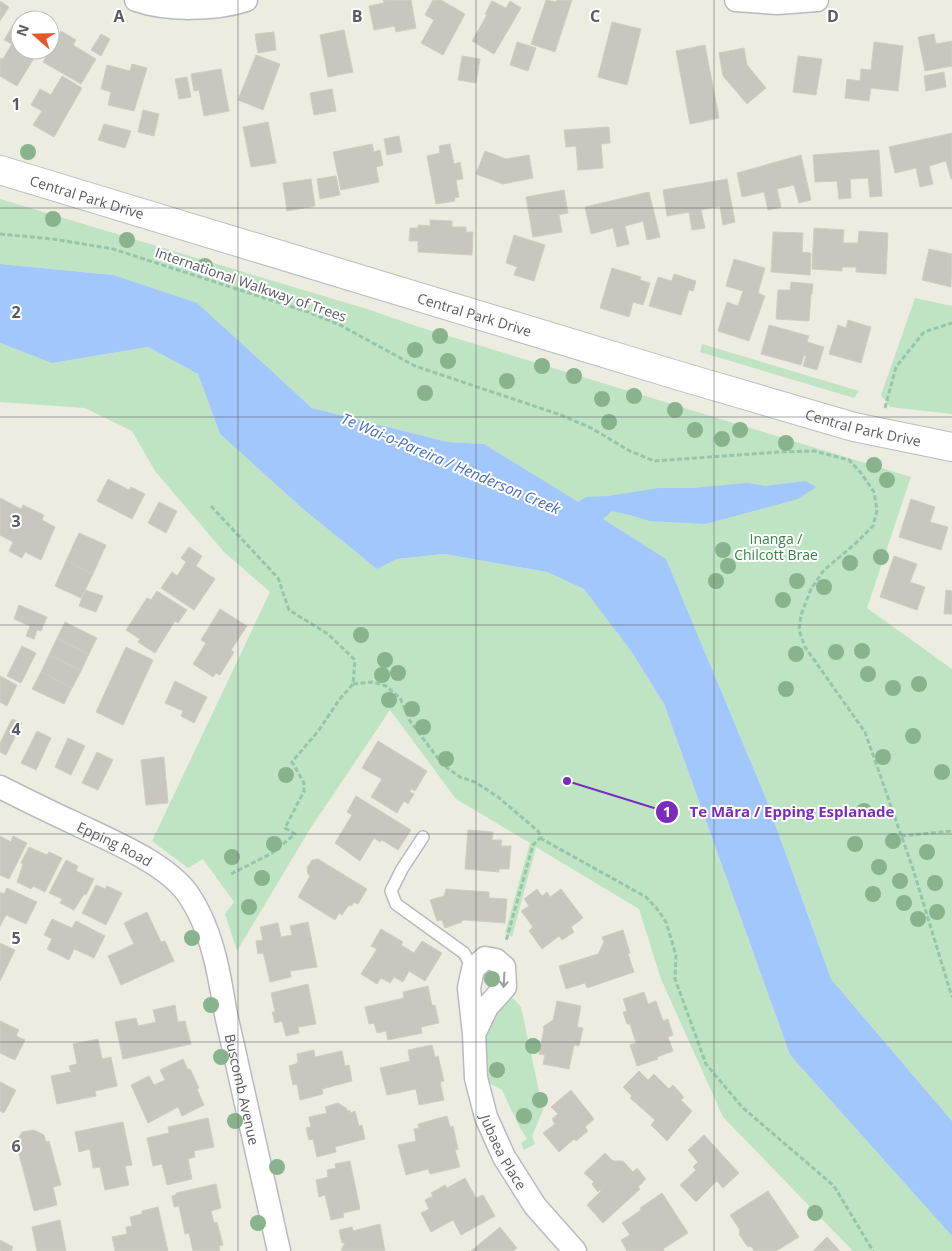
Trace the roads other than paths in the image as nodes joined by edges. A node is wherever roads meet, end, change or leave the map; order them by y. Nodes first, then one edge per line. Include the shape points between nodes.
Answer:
1 (136, 0) edge
2 (246, 0) edge
3 (736, 0) edge
4 (817, 0) edge
5 (0, 170) edge
6 (952, 447) edge
7 (2, 783) edge
8 (423, 837) dead end
9 (205, 928) joint
10 (473, 969) junction
11 (474, 1034) junction
12 (279, 1251) edge
13 (575, 1251) edge

1 - 2 street via 162,6 200,8
3 - 4 street via 778,3
5 - 6 main road, Central Park Drive via 835,422
7 - 9 street, Epping Road via 130,851 173,878 188,894
8 - 10 lane via 391,891 396,904 464,952
9 - 12 street, Buscomb Avenue via 220,977
10 - 11 street, Jubaea Place via 469,988
10 -> 11 street, Jubaea Place via 485,958 496,960 504,967 505,987 487,1007
11 - 13 street, Jubaea Place via 476,1078 486,1117 500,1150 535,1206

